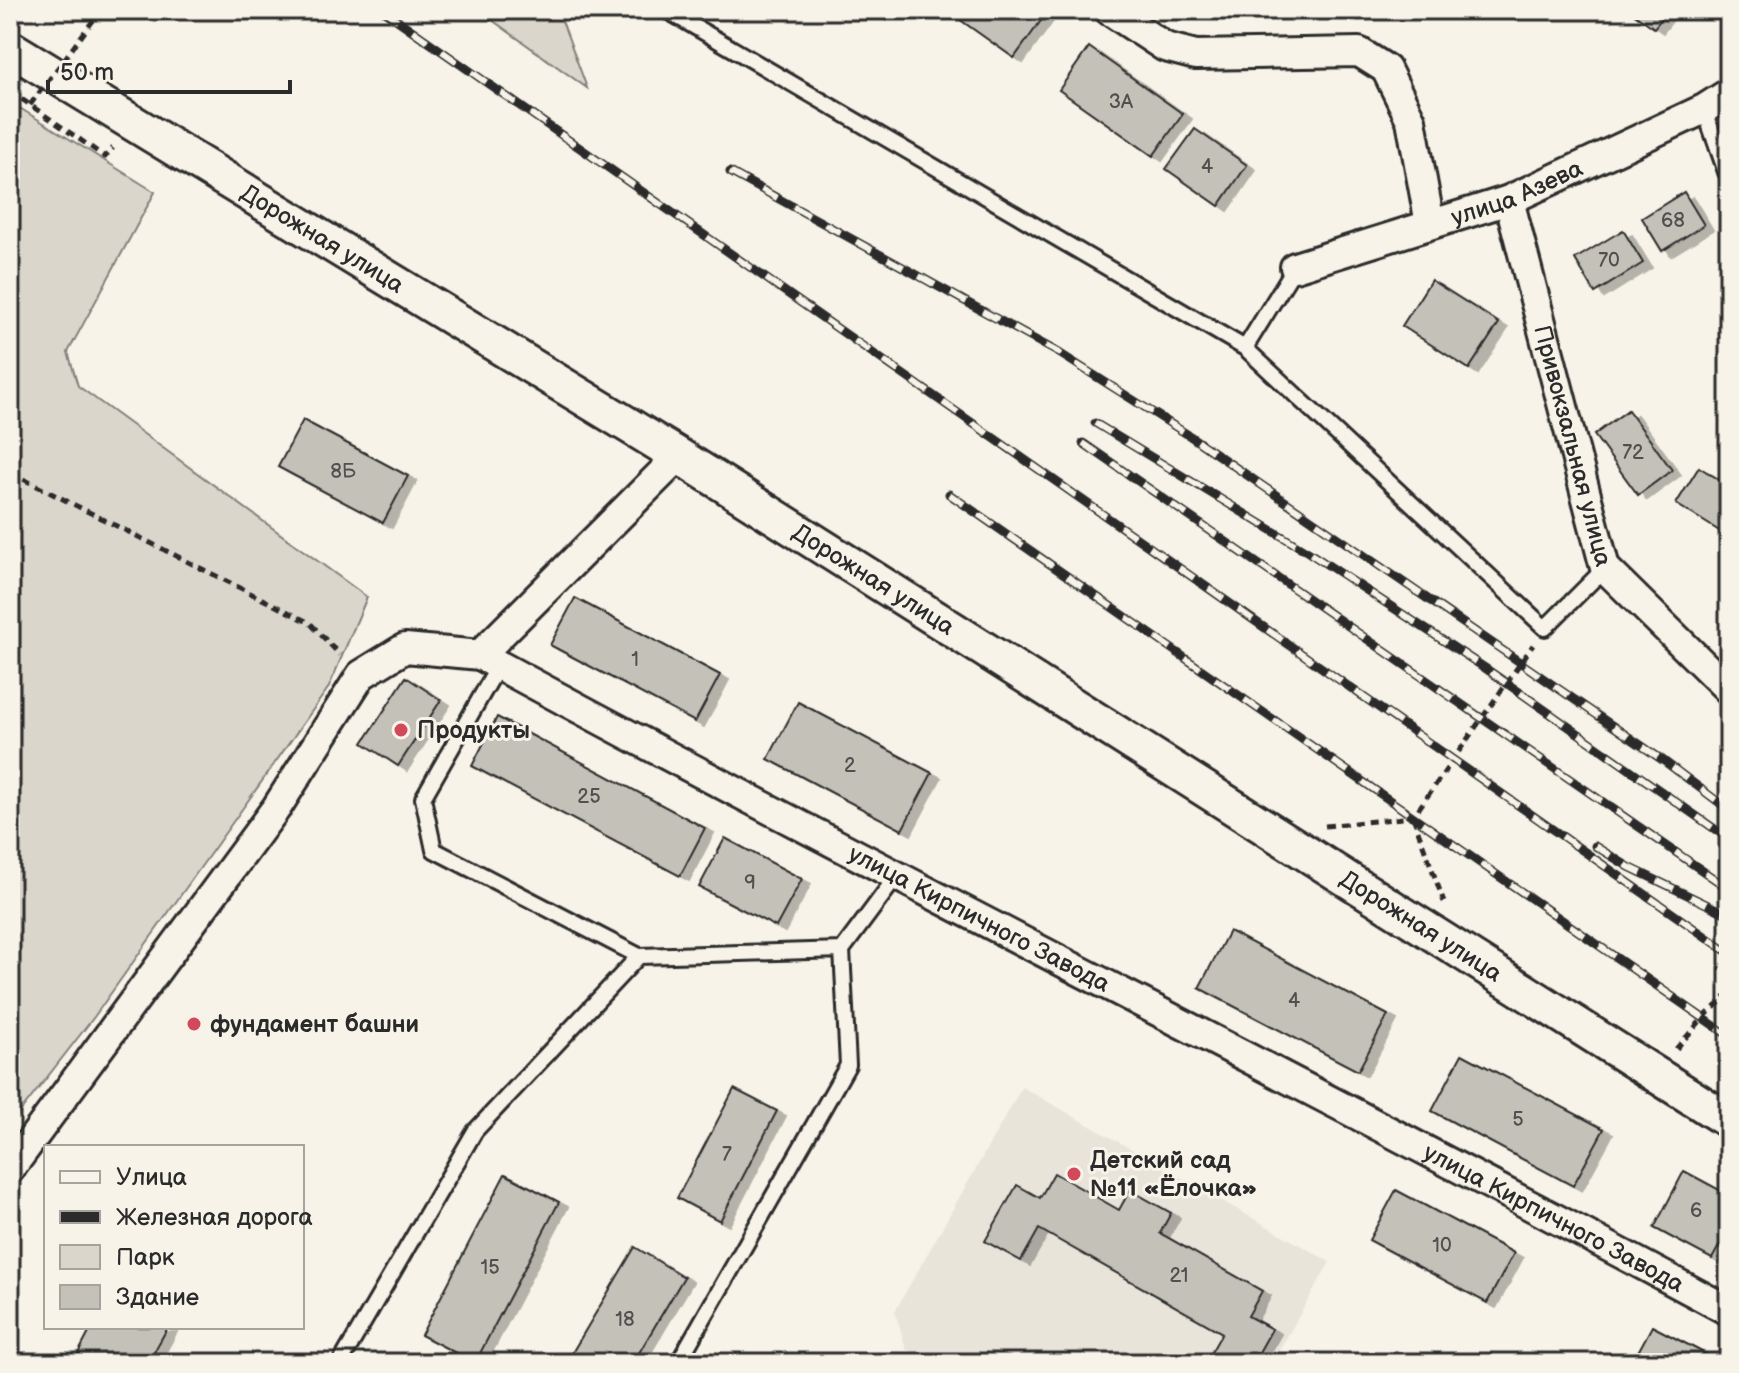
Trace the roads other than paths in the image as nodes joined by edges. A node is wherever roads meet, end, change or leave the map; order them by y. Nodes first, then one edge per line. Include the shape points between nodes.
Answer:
1 (666, 10) edge
2 (1109, 10) edge
3 (10, 48) edge
4 (1729, 93) edge
5 (1704, 109) junction
6 (1729, 176) edge
7 (1509, 200) junction
8 (1430, 224) junction
9 (1295, 267) joint
10 (1245, 348) junction
11 (679, 456) junction
12 (1605, 568) junction
13 (490, 660) junction
14 (1729, 690) edge
15 (897, 876) junction
16 (842, 950) junction
17 (639, 956) junction
18 (1729, 1121) edge
19 (10, 1169) edge
20 (1729, 1311) edge
21 (340, 1363) edge
22 (678, 1363) edge

1 - 10 lane
2 - 8 street via 1165,47 1196,55 1359,52 1386,69 1411,120
3 - 11 street, Дорожная улица
4 - 5 street, улица Азева
5 - 6 lane
5 - 7 street, улица Азева
7 - 8 street, улица Азева
7 - 12 street, Привокзальная улица
8 - 9 street, улица Азева
9 - 10 lane
10 - 12 lane via 1545,628
11 - 13 street
11 - 18 street, Дорожная улица
12 - 14 street, Привокзальная улица
13 - 15 street, улица Кирпичного Завода
13 - 17 lane via 423,798 434,850
13 - 19 street via 405,648 361,675 277,807
15 - 16 lane
15 - 20 street, улица Кирпичного Завода
16 - 17 lane
16 - 22 lane via 848,1065
17 - 21 lane via 475,1131

